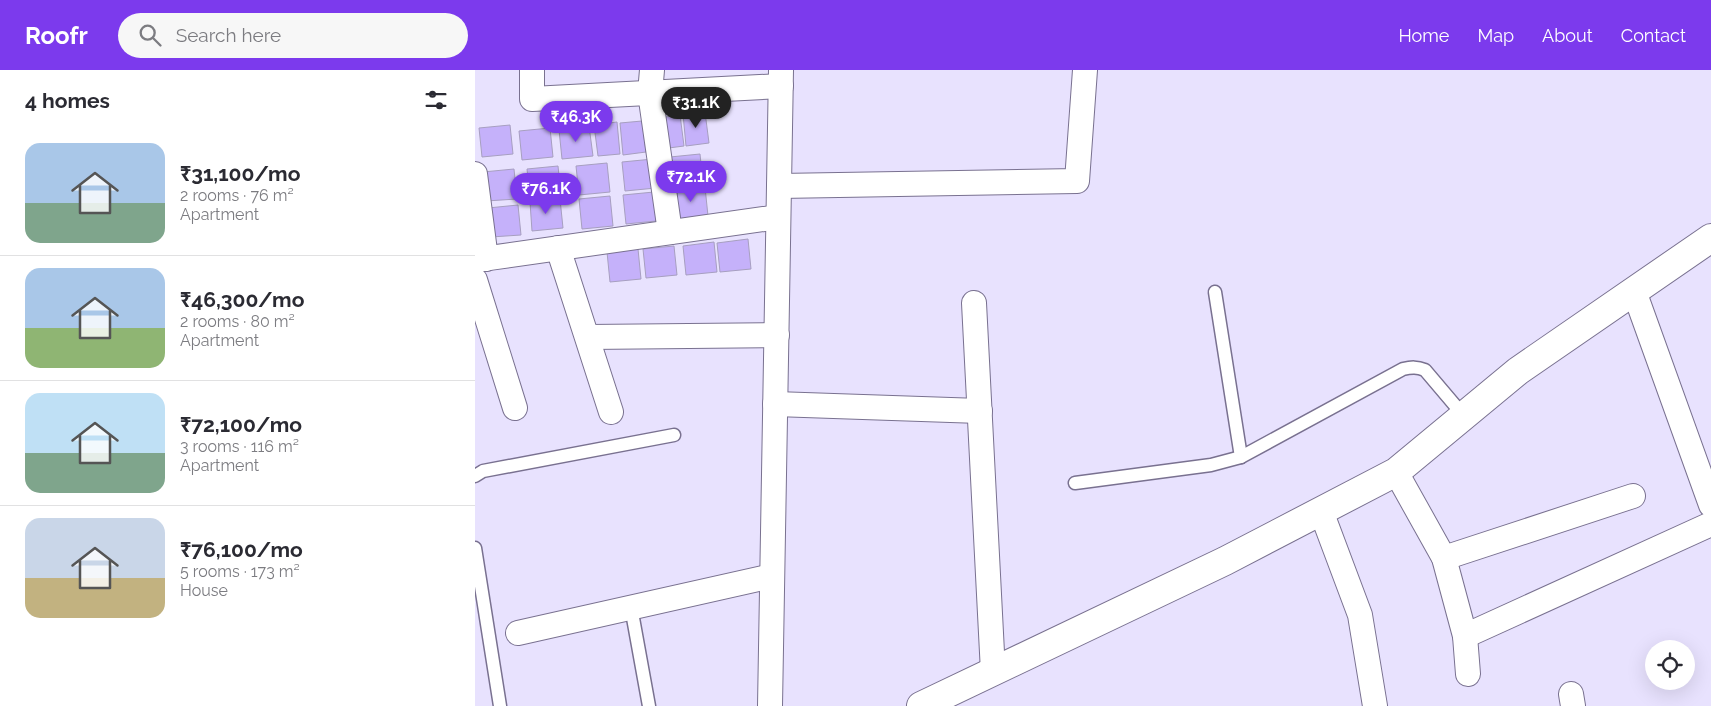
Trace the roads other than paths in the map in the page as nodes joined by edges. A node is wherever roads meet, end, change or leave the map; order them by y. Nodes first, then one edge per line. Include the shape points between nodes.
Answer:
1 (532, 70) edge
2 (1085, 70) edge
3 (781, 78) edge
4 (651, 81) edge
5 (475, 174) edge
6 (779, 186) junction
7 (778, 217) junction
8 (670, 232) junction
9 (1711, 238) edge
10 (559, 248) junction
11 (481, 260) edge
12 (475, 280) edge
13 (1634, 291) junction
14 (1215, 292) dead end
15 (975, 303) dead end
16 (777, 335) junction
17 (588, 337) junction
18 (775, 404) junction
19 (515, 408) dead end
20 (980, 411) junction
21 (611, 412) dead end
22 (1464, 416) junction
23 (674, 435) dead end
24 (1241, 457) junction
25 (1396, 472) junction
26 (475, 476) edge
27 (1075, 483) dead end
28 (1633, 496) dead end
29 (1711, 505) edge
30 (1321, 511) junction
31 (1711, 524) edge
32 (475, 548) edge
33 (1444, 558) junction
34 (772, 576) junction
35 (631, 607) junction
36 (518, 633) dead end
37 (1465, 636) junction
38 (993, 672) junction
39 (1468, 674) dead end
40 (500, 706) edge
41 (649, 706) edge
42 (770, 706) edge
43 (921, 706) edge
44 (1375, 706) edge

1 - 4 street via 532,99
2 - 6 street via 1077,181
3 - 4 street
3 - 6 street
4 - 8 street
5 - 11 street
6 - 7 street
7 - 8 street
7 - 16 street
8 - 10 street
9 - 13 street
10 - 11 street
10 - 17 street
12 - 19 street
13 - 22 street via 1518,371
13 - 29 street
14 - 24 lane
15 - 20 street
16 - 17 street
16 - 18 street
17 - 21 street
18 - 20 street
18 - 34 street
20 - 38 street
22 - 24 lane via 1425,370 1411,367
22 - 25 street
23 - 26 lane via 483,471
24 - 27 lane via 1211,465
25 - 30 street
25 - 33 street
28 - 33 street
30 - 38 street via 1225,561
30 - 44 street via 1360,615
31 - 37 street
32 - 40 lane
33 - 37 street
34 - 35 street
34 - 42 street
35 - 36 street
35 - 41 lane
37 - 39 street
38 - 43 street

